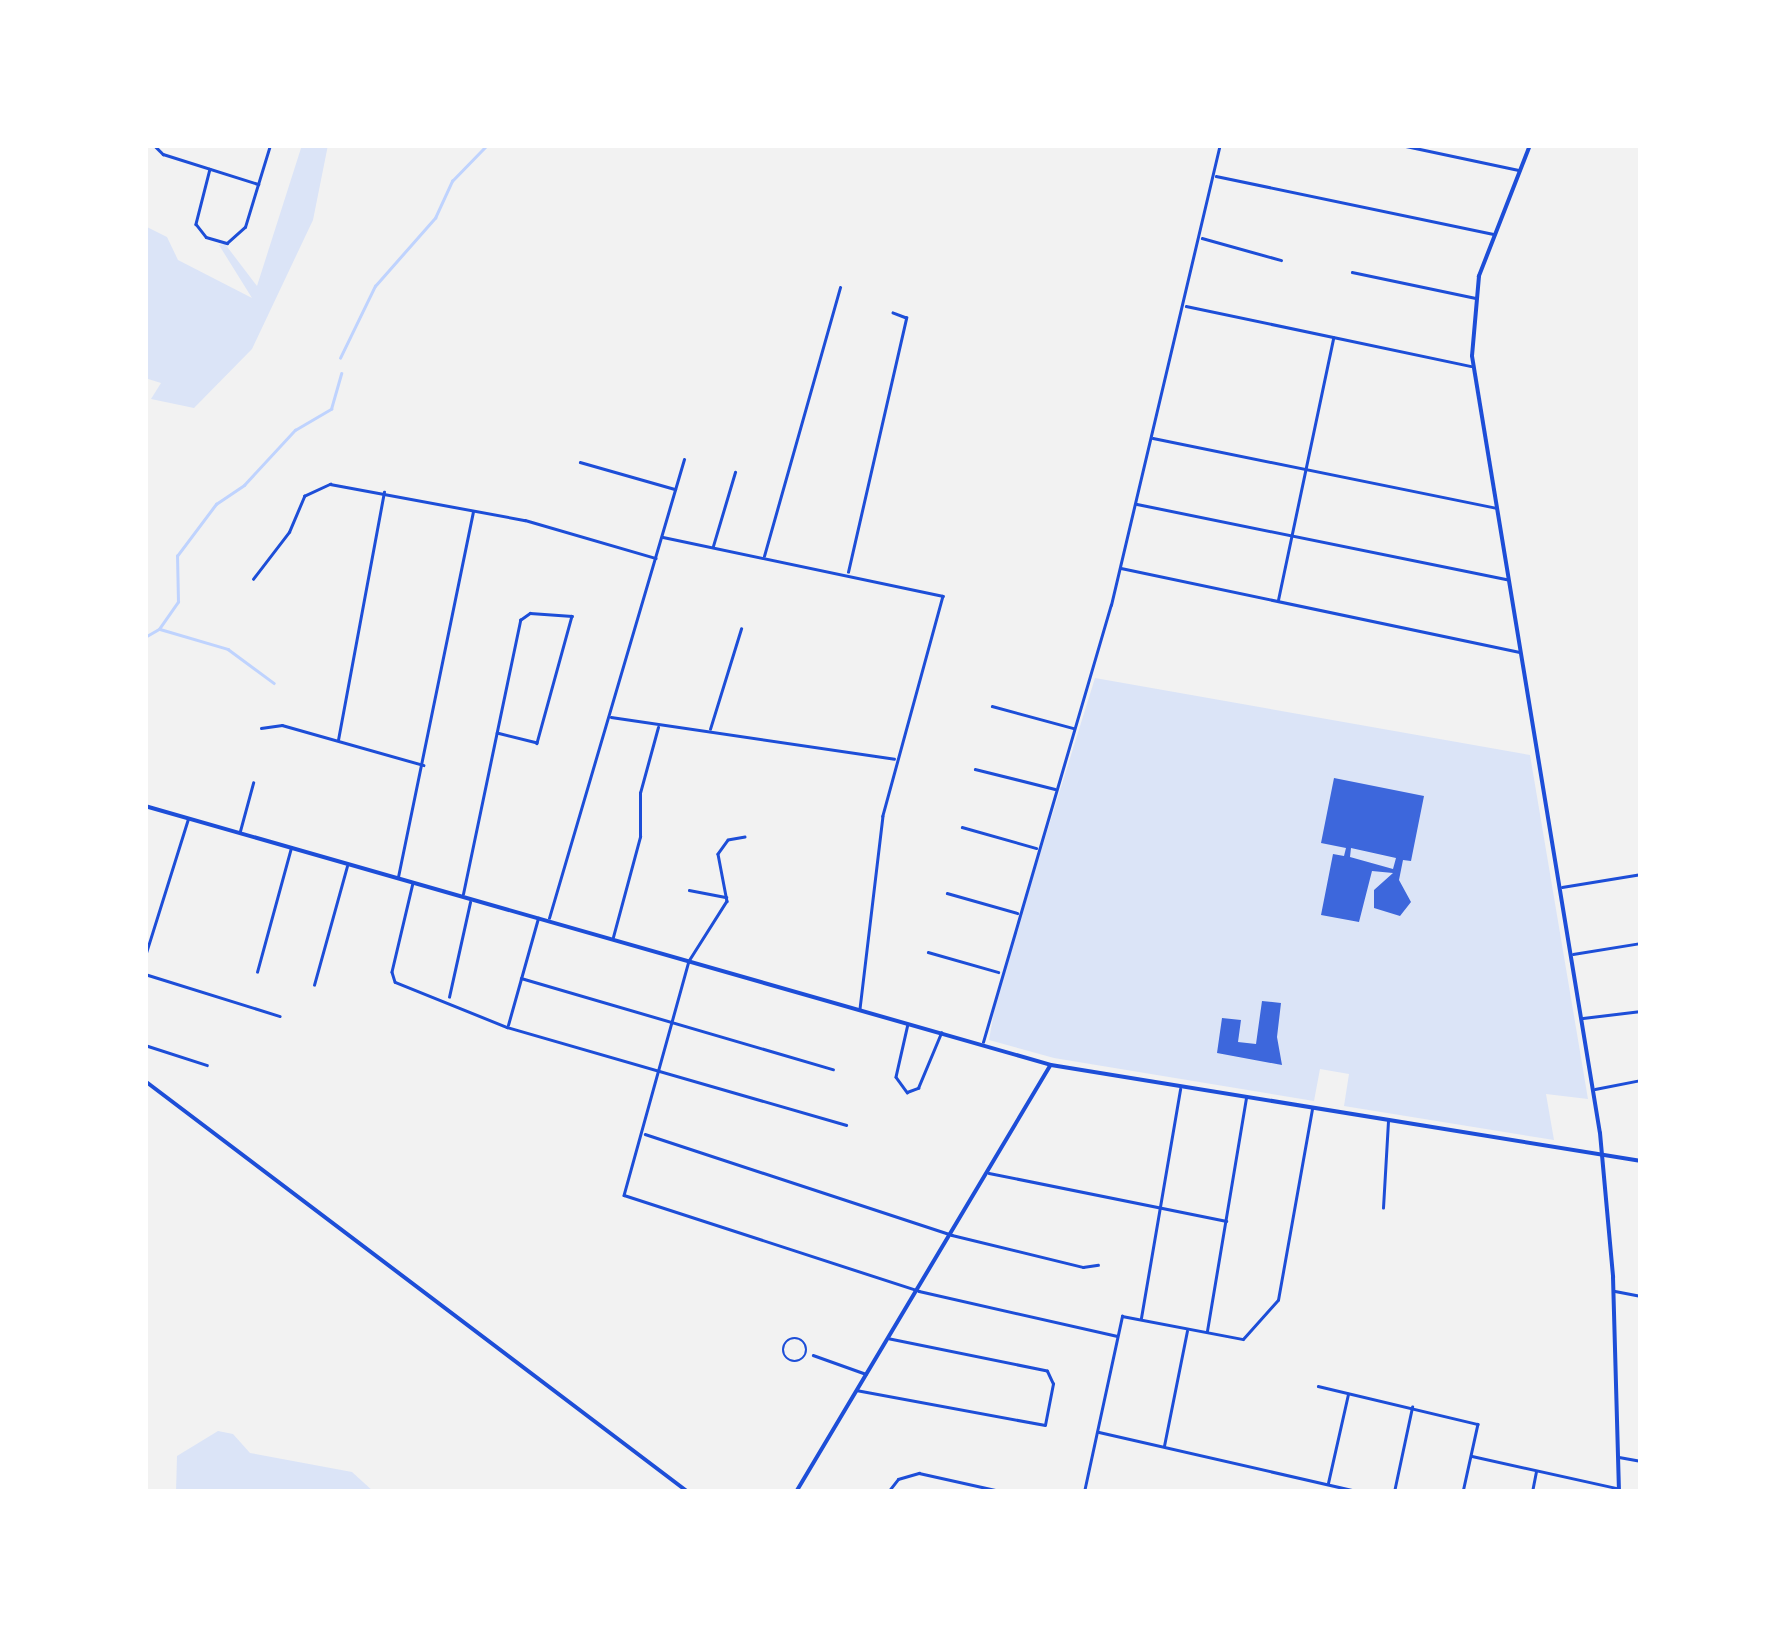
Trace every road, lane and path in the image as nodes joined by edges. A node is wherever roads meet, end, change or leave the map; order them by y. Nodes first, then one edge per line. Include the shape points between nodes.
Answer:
1 (154, 145) edge
2 (270, 145) edge
3 (1220, 145) edge
4 (1400, 145) edge
5 (1530, 145) edge
6 (210, 169) junction
7 (1519, 170) junction
8 (1215, 176) junction
9 (258, 184) junction
10 (1493, 234) junction
11 (1200, 238) junction
12 (1281, 260) dead end
13 (1352, 272) dead end
14 (840, 288) dead end
15 (1475, 298) junction
16 (1184, 306) junction
17 (892, 313) dead end
18 (1333, 338) junction
19 (1473, 367) junction
20 (1152, 438) junction
21 (684, 459) dead end
22 (580, 462) dead end
23 (1306, 469) junction
24 (735, 472) dead end
25 (677, 490) junction
26 (384, 492) junction
27 (1136, 504) junction
28 (1496, 508) junction
29 (473, 511) junction
30 (1291, 535) junction
31 (663, 537) junction
32 (713, 546) junction
33 (764, 556) junction
34 (656, 558) junction
35 (1120, 568) junction
36 (848, 574) junction
37 (253, 579) dead end
38 (1508, 579) junction
39 (1278, 601) junction
40 (740, 629) dead end
41 (1520, 652) junction
42 (992, 706) dead end
43 (609, 716) junction
44 (659, 725) junction
45 (261, 728) dead end
46 (1074, 728) junction
47 (710, 730) junction
48 (496, 734) junction
49 (338, 740) junction
50 (898, 759) junction
51 (423, 765) junction
52 (975, 769) dead end
53 (253, 782) dead end
54 (1054, 789) junction
55 (145, 806) edge
56 (188, 818) junction
57 (962, 828) dead end
58 (239, 832) junction
59 (745, 838) dead end
60 (291, 848) junction
61 (1036, 848) junction
62 (348, 864) junction
63 (1641, 874) edge
64 (398, 878) junction
65 (412, 883) junction
66 (1560, 887) junction
67 (689, 890) dead end
68 (947, 893) dead end
69 (463, 896) junction
70 (471, 898) junction
71 (727, 898) junction
72 (1017, 912) junction
73 (538, 918) junction
74 (548, 921) junction
75 (612, 939) junction
76 (1641, 944) edge
77 (928, 952) dead end
78 (1572, 954) junction
79 (145, 956) edge
80 (688, 961) junction
81 (257, 972) dead end
82 (999, 972) junction
83 (145, 974) edge
84 (521, 978) junction
85 (314, 985) dead end
86 (449, 998) junction
87 (860, 1009) junction
88 (1641, 1012) edge
89 (280, 1016) dead end
90 (1582, 1018) junction
91 (669, 1021) junction
92 (908, 1023) junction
93 (507, 1027) junction
94 (941, 1033) junction
95 (145, 1045) edge
96 (982, 1045) junction
97 (207, 1065) dead end
98 (1051, 1065) junction
99 (834, 1068) dead end
100 (660, 1071) junction
101 (1641, 1080) edge
102 (145, 1081) edge
103 (1181, 1088) junction
104 (1594, 1090) junction
105 (1246, 1098) junction
106 (1312, 1109) junction
107 (1388, 1121) junction
108 (846, 1125) dead end
109 (643, 1134) junction
110 (1602, 1155) junction
111 (1641, 1161) edge
112 (989, 1173) junction
113 (1383, 1208) dead end
114 (1160, 1211) junction
115 (1226, 1222) junction
116 (952, 1235) junction
117 (1098, 1264) dead end
118 (919, 1291) junction
119 (1613, 1291) junction
120 (1641, 1296) edge
121 (1140, 1319) junction
122 (1187, 1328) junction
123 (1206, 1333) junction
124 (1117, 1336) junction
125 (889, 1338) junction
126 (811, 1354) junction
127 (866, 1374) junction
128 (1318, 1386) dead end
129 (856, 1390) junction
130 (1348, 1392) junction
131 (1412, 1407) junction
132 (1097, 1432) junction
133 (1163, 1448) junction
134 (1471, 1455) junction
135 (1618, 1457) junction
136 (1641, 1461) edge
137 (1536, 1471) junction
138 (1328, 1485) junction
139 (797, 1489) edge
140 (1618, 1490) edge
141 (688, 1492) edge
142 (806, 1492) edge
143 (888, 1492) edge
144 (1004, 1492) edge
145 (1084, 1492) edge
146 (1360, 1492) edge
147 (1394, 1492) edge
148 (1463, 1492) edge
149 (1532, 1492) edge

1 - 6 street
2 - 9 street
3 - 8 street
4 - 7 street
5 - 7 main road
6 - 9 street
6 - 9 street via 195,216 200,232 214,242 241,234
7 - 10 main road
8 - 10 street
8 - 11 street
10 - 15 main road
11 - 12 street
11 - 16 street
13 - 15 street
14 - 33 street
15 - 19 main road
16 - 18 street
16 - 20 street
17 - 36 street via 906,318
18 - 19 street
18 - 23 street
19 - 28 main road
20 - 23 street
20 - 27 street
21 - 25 street
22 - 25 street
23 - 28 street
23 - 30 street
24 - 32 street
25 - 31 street
26 - 29 street
26 - 37 street via 340,484 314,488
26 - 49 street
27 - 30 street
27 - 35 street
28 - 38 main road
29 - 34 street
29 - 51 street
30 - 38 street
30 - 39 street
31 - 32 street
31 - 34 street
32 - 33 street
33 - 36 street
34 - 43 street
35 - 39 street
35 - 46 street
36 - 50 street via 943,596
38 - 41 main road
39 - 41 street
40 - 47 street
41 - 66 main road
42 - 46 street
43 - 44 street
43 - 74 street
44 - 47 street
44 - 75 street via 640,793 640,837
45 - 49 street via 282,725
46 - 54 street
47 - 50 street
48 - 48 street via 523,616 572,616 536,743
48 - 69 street
49 - 51 street
50 - 87 street via 882,824
51 - 64 street
52 - 54 street
53 - 58 street
54 - 61 street
55 - 56 main road
56 - 58 main road
56 - 79 street
57 - 61 street
58 - 60 main road
59 - 71 street via 728,840 718,854
60 - 62 main road
60 - 81 street
61 - 72 street
62 - 64 main road
62 - 85 street
63 - 66 street
64 - 65 main road
65 - 69 main road
65 - 86 street via 392,978
66 - 78 main road
67 - 71 street
68 - 72 street
69 - 70 main road
70 - 73 main road
70 - 86 street
71 - 80 street via 720,920
72 - 82 street
73 - 74 main road
73 - 84 street
74 - 75 main road
75 - 80 main road
76 - 78 street
77 - 82 street
78 - 90 main road
80 - 87 main road
80 - 91 street
82 - 96 street
83 - 89 street
84 - 91 street
84 - 93 street
86 - 93 street
87 - 92 main road
88 - 90 street
90 - 104 main road
91 - 99 street
91 - 100 street
92 - 94 main road
92 - 94 street via 896,1077 906,1092 918,1088
93 - 100 street
94 - 96 main road
95 - 97 street
96 - 98 main road
98 - 103 main road
98 - 112 main road
100 - 108 street
100 - 109 street
101 - 104 street
102 - 141 main road
103 - 105 main road
103 - 114 street
104 - 110 main road
105 - 106 main road
105 - 115 street
106 - 107 main road
106 - 123 street via 1284,1284 1269,1313 1243,1339
107 - 110 main road
107 - 113 street
109 - 116 street
109 - 118 street via 624,1191 628,1198
110 - 111 main road
110 - 119 main road
112 - 114 street
112 - 116 main road
114 - 115 street
114 - 121 street
115 - 123 street
116 - 117 street via 1083,1267
116 - 118 main road
118 - 124 street
118 - 125 main road
119 - 120 street
119 - 135 main road
121 - 122 street
121 - 124 street via 1122,1316
122 - 123 street
122 - 133 street
124 - 132 street
125 - 127 main road
125 - 129 street via 1051,1374 1045,1425
126 - 126 street via 796,1338 782,1346 788,1360
126 - 127 street
127 - 129 main road
128 - 130 street
129 - 139 main road
130 - 131 street
130 - 138 street
131 - 134 street via 1478,1424
131 - 147 street
132 - 133 street
132 - 145 street
133 - 138 street
134 - 137 street
134 - 148 street
135 - 136 street
135 - 140 main road
137 - 140 street
137 - 149 street
138 - 146 street
139 - 142 street
143 - 144 street via 898,1480 919,1474

